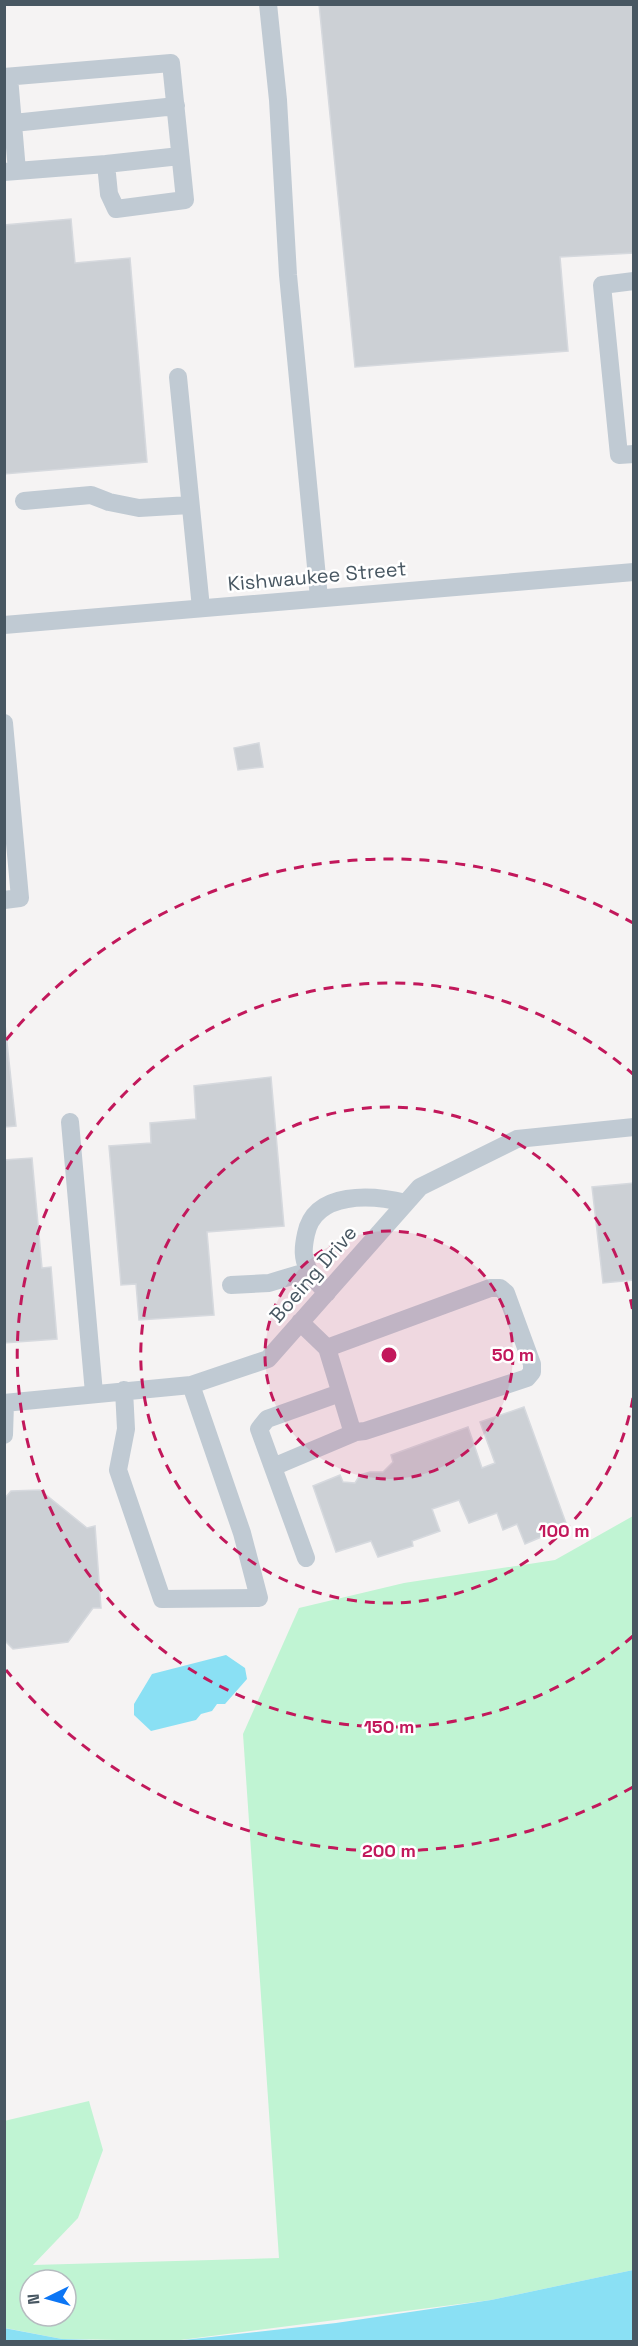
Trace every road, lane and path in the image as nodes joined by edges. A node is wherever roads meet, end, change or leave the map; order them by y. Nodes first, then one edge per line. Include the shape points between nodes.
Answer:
1 (268, 4) edge
2 (7, 77) edge
3 (176, 106) junction
4 (9, 123) edge
5 (180, 156) junction
6 (106, 164) junction
7 (11, 172) edge
8 (633, 281) edge
9 (178, 377) dead end
10 (633, 454) edge
11 (24, 501) dead end
12 (190, 505) junction
13 (633, 573) edge
14 (319, 598) junction
15 (201, 608) junction
16 (4, 625) edge
17 (4, 723) edge
18 (5, 731) edge
19 (18, 898) edge
20 (70, 1122) dead end
21 (633, 1127) edge
22 (406, 1203) junction
23 (309, 1271) junction
24 (231, 1286) dead end
25 (327, 1293) junction
26 (300, 1322) junction
27 (327, 1348) junction
28 (191, 1385) junction
29 (124, 1390) junction
30 (94, 1393) junction
31 (340, 1393) junction
32 (5, 1403) edge
33 (356, 1432) junction
34 (4, 1435) edge
35 (273, 1467) junction
36 (306, 1558) dead end

1 - 14 street via 288,275
2 - 3 street via 171,63
2 - 4 street
3 - 4 street
3 - 5 street
4 - 7 street
5 - 6 street
5 - 6 street via 185,200 116,209 109,194
6 - 7 street
8 - 10 street via 602,285 619,455
9 - 12 street
11 - 12 street via 91,495 139,508
12 - 15 street
13 - 14 street, Kishwaukee Street
14 - 15 street, Kishwaukee Street
15 - 16 street, Kishwaukee Street
17 - 18 street
18 - 19 street
20 - 30 street
21 - 22 street, Boeing Drive via 517,1139 420,1187
22 - 23 street via 379,1197 339,1200 320,1209 307,1227 302,1252
22 - 25 street, Boeing Drive
23 - 24 street via 269,1282
23 - 25 street
25 - 26 street, Boeing Drive
26 - 27 street
26 - 28 street, Boeing Drive via 268,1359
27 - 31 street
27 - 33 street via 490,1288 500,1288 506,1293 532,1364 527,1378
28 - 29 street, Boeing Drive
28 - 29 street via 242,1533 259,1598 162,1599 118,1470 126,1429
29 - 30 street, Boeing Drive
30 - 32 street, Boeing Drive
31 - 33 street
31 - 35 street via 262,1423 259,1429
32 - 34 street
33 - 35 street
35 - 36 street

